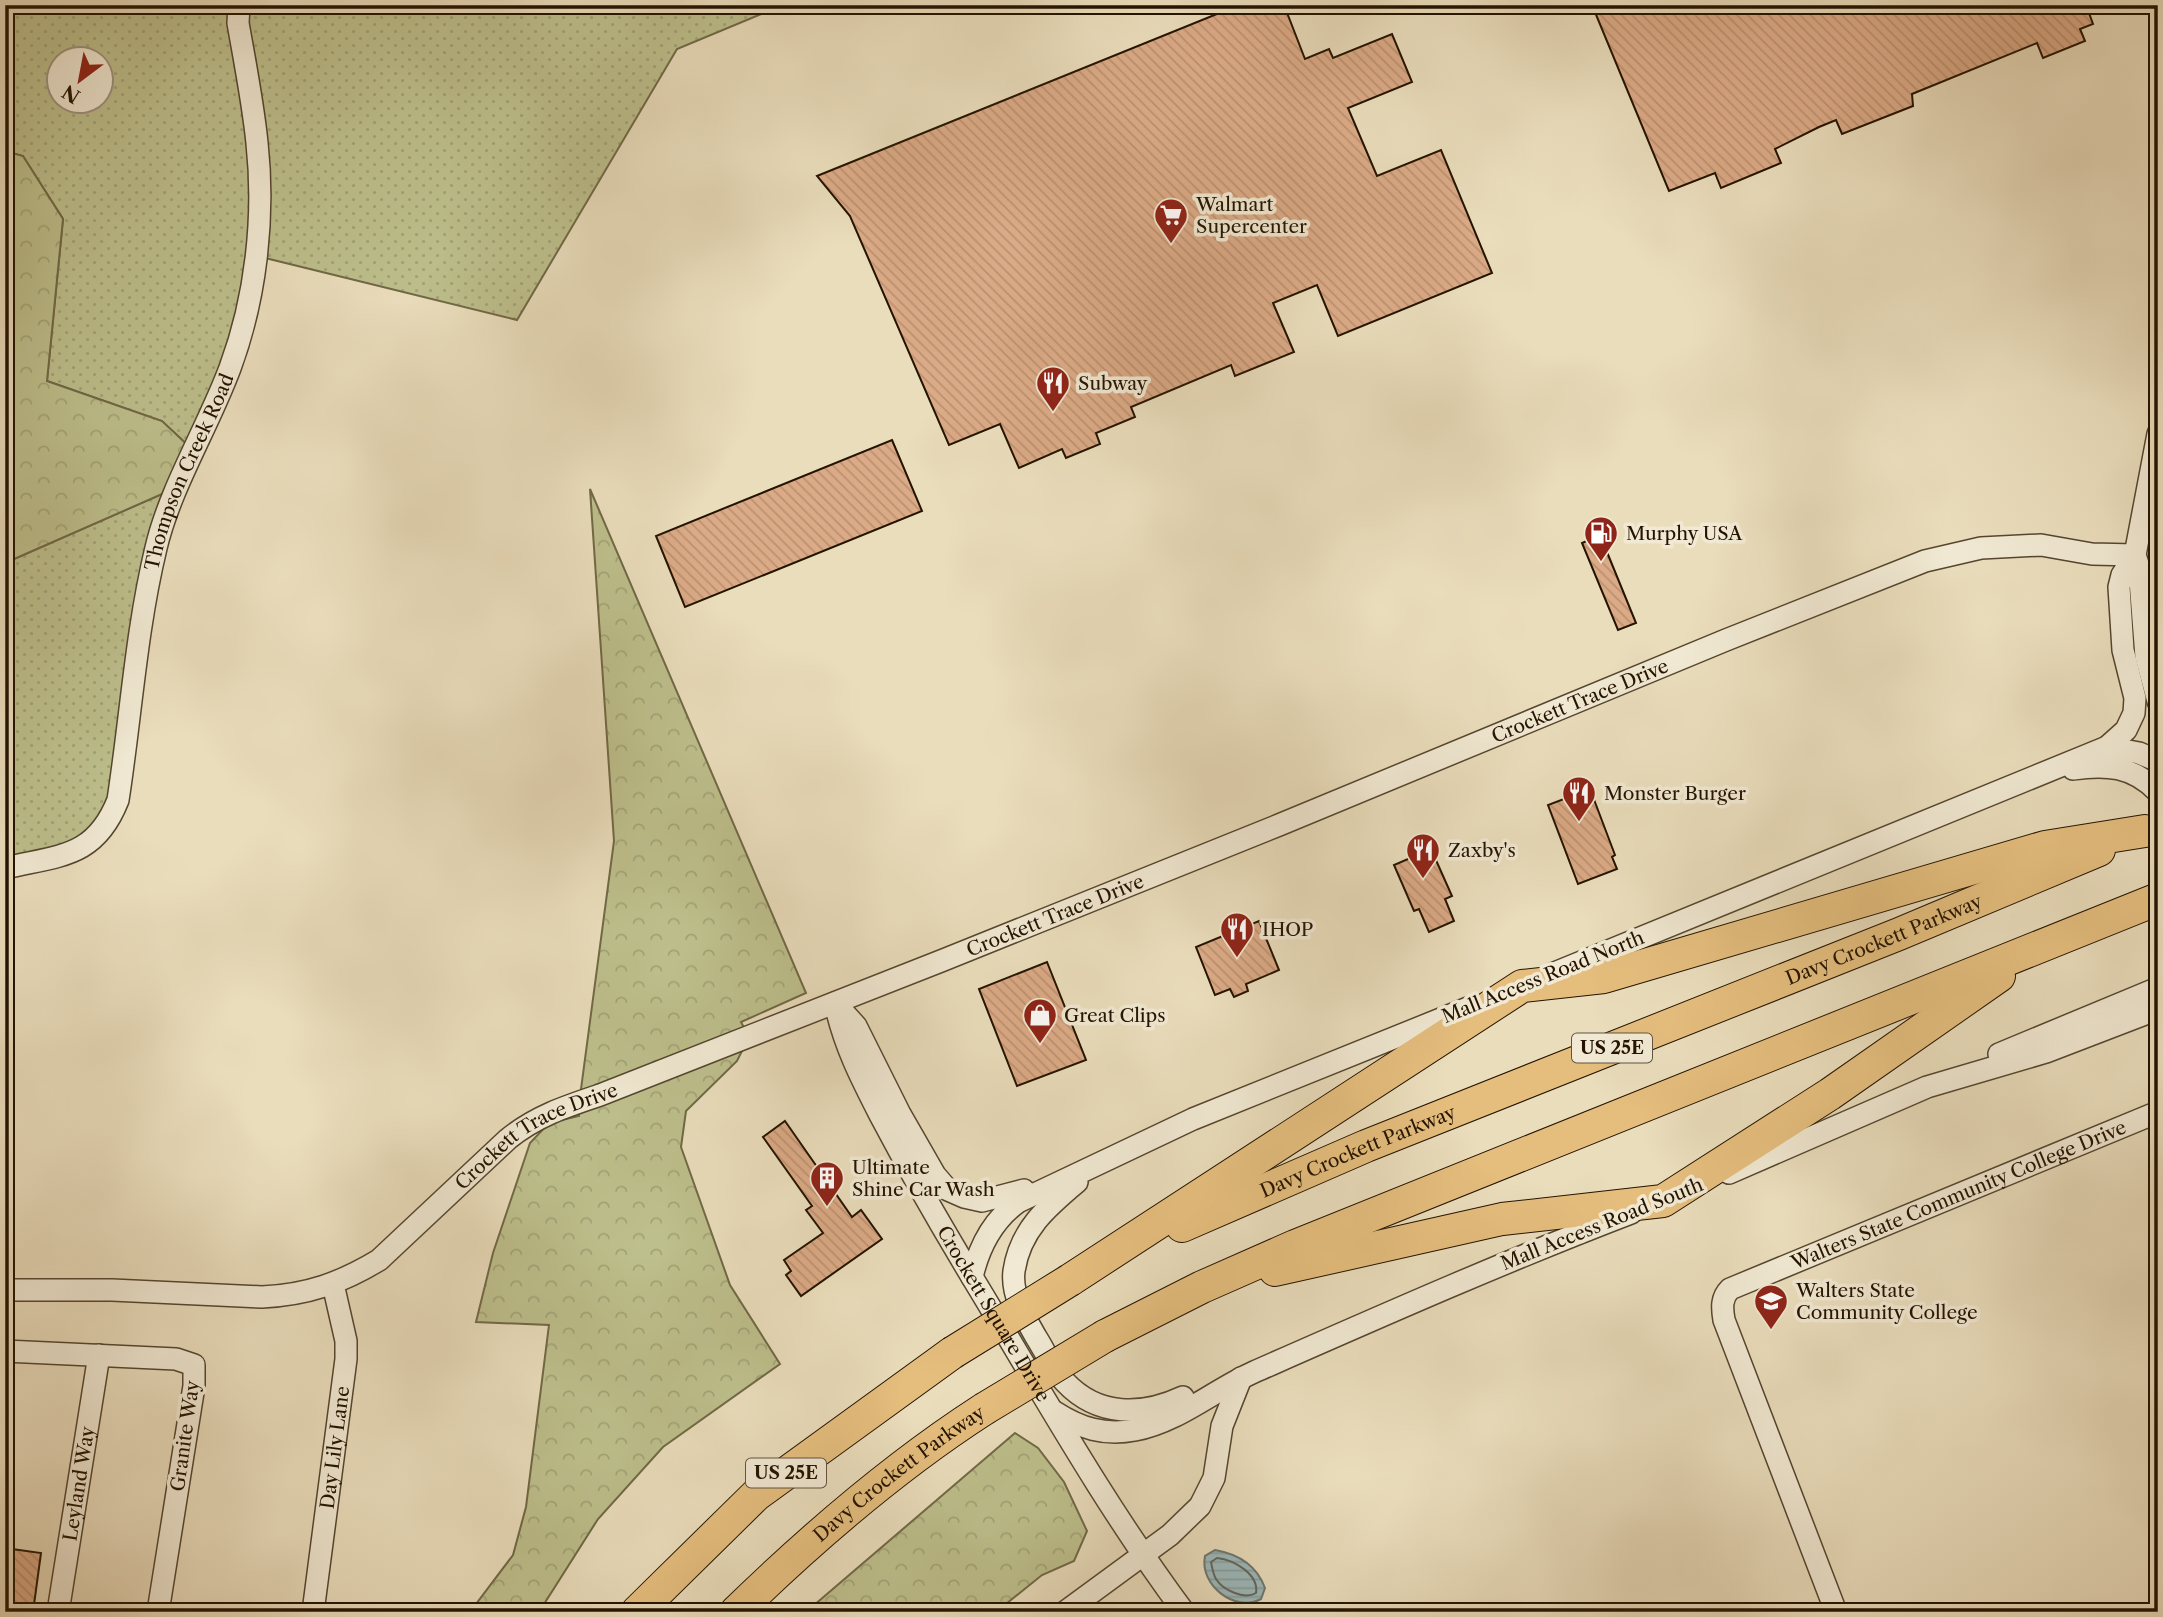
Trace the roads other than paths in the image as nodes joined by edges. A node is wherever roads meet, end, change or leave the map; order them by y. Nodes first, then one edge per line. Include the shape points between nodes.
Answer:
1 (239, 5) edge
2 (2158, 434) edge
3 (2135, 555) junction
4 (2158, 701) edge
5 (2107, 747) junction
6 (2142, 762) edge
7 (2046, 773) junction
8 (2158, 792) edge
9 (2152, 828) edge
10 (5, 868) edge
11 (2158, 899) edge
12 (2046, 944) junction
13 (1522, 986) junction
14 (2158, 988) edge
15 (835, 1003) junction
16 (2158, 1009) edge
17 (1927, 1087) junction
18 (2158, 1112) edge
19 (1103, 1160) junction
20 (1663, 1201) junction
21 (972, 1277) junction
22 (1070, 1280) junction
23 (333, 1284) junction
24 (1202, 1287) junction
25 (5, 1290) edge
26 (5, 1351) edge
27 (99, 1355) junction
28 (1241, 1378) junction
29 (1055, 1412) junction
30 (1143, 1556) junction
31 (58, 1612) edge
32 (158, 1612) edge
33 (313, 1612) edge
34 (637, 1612) edge
35 (736, 1612) edge
36 (1065, 1612) edge
37 (1184, 1612) edge
38 (1836, 1612) edge

1 - 10 street, Thompson Creek Road via 257,144 256,255 231,364 156,549 118,800 110,820 83,848
2 - 3 street
3 - 4 street via 2146,657
3 - 5 street via 2119,587 2134,713 2126,730
3 - 15 street, Crockett Trace Drive via 2092,554 2041,545 1980,548 1925,561
5 - 6 street
5 - 7 street, Mall Access Road North
6 - 7 street
6 - 8 street via 2145,778
7 - 13 street, Mall Access Road North
9 - 13 highway via 2045,847 1604,977
9 - 22 highway, Davy Crockett Parkway / US 25E via 1366,1146 1209,1213
11 - 12 highway, Davy Crockett Parkway
12 - 20 highway via 1830,1094
12 - 24 highway, Davy Crockett Parkway via 1396,1204
13 - 19 street, Mall Access Road North via 1305,1072
13 - 22 highway
14 - 17 street
15 - 19 street, Crockett Square Drive via 856,1026 900,1114 948,1190 982,1201 995,1199
15 - 21 street, Crockett Square Drive via 841,1033 857,1070
15 - 23 street, Crockett Trace Drive via 533,1121 488,1156 379,1260
16 - 17 street, Mall Access Road South via 2046,1052
17 - 20 street, Mall Access Road South
18 - 38 street, Walters State Community College Drive via 1725,1294 1724,1320
19 - 21 street, Mall Access Road North via 1007,1210 982,1246
19 - 28 street via 1031,1224 1014,1271 1018,1302 1063,1381 1102,1408 1139,1411
20 - 24 highway via 1502,1219
20 - 28 street, Mall Access Road South via 1515,1258
21 - 29 street, Crockett Square Drive
22 - 34 highway, Davy Crockett Parkway / US 25E, bridge via 952,1353 756,1495
23 - 25 street, Crockett Trace Drive via 300,1294 262,1297
23 - 33 street, Day Lily Lane via 346,1359
24 - 35 highway, Davy Crockett Parkway, bridge via 1105,1336 984,1409 909,1461
26 - 27 street, Granite Way
27 - 31 street, Leyland Way
27 - 32 street, Granite Way via 176,1359 194,1365
28 - 29 street, Mall Access Road South via 1181,1413 1136,1430 1089,1430
28 - 30 street via 1222,1426 1207,1496 1188,1520
29 - 30 street, Crockett Square Drive
30 - 36 street
30 - 37 street, Crockett Square Drive

